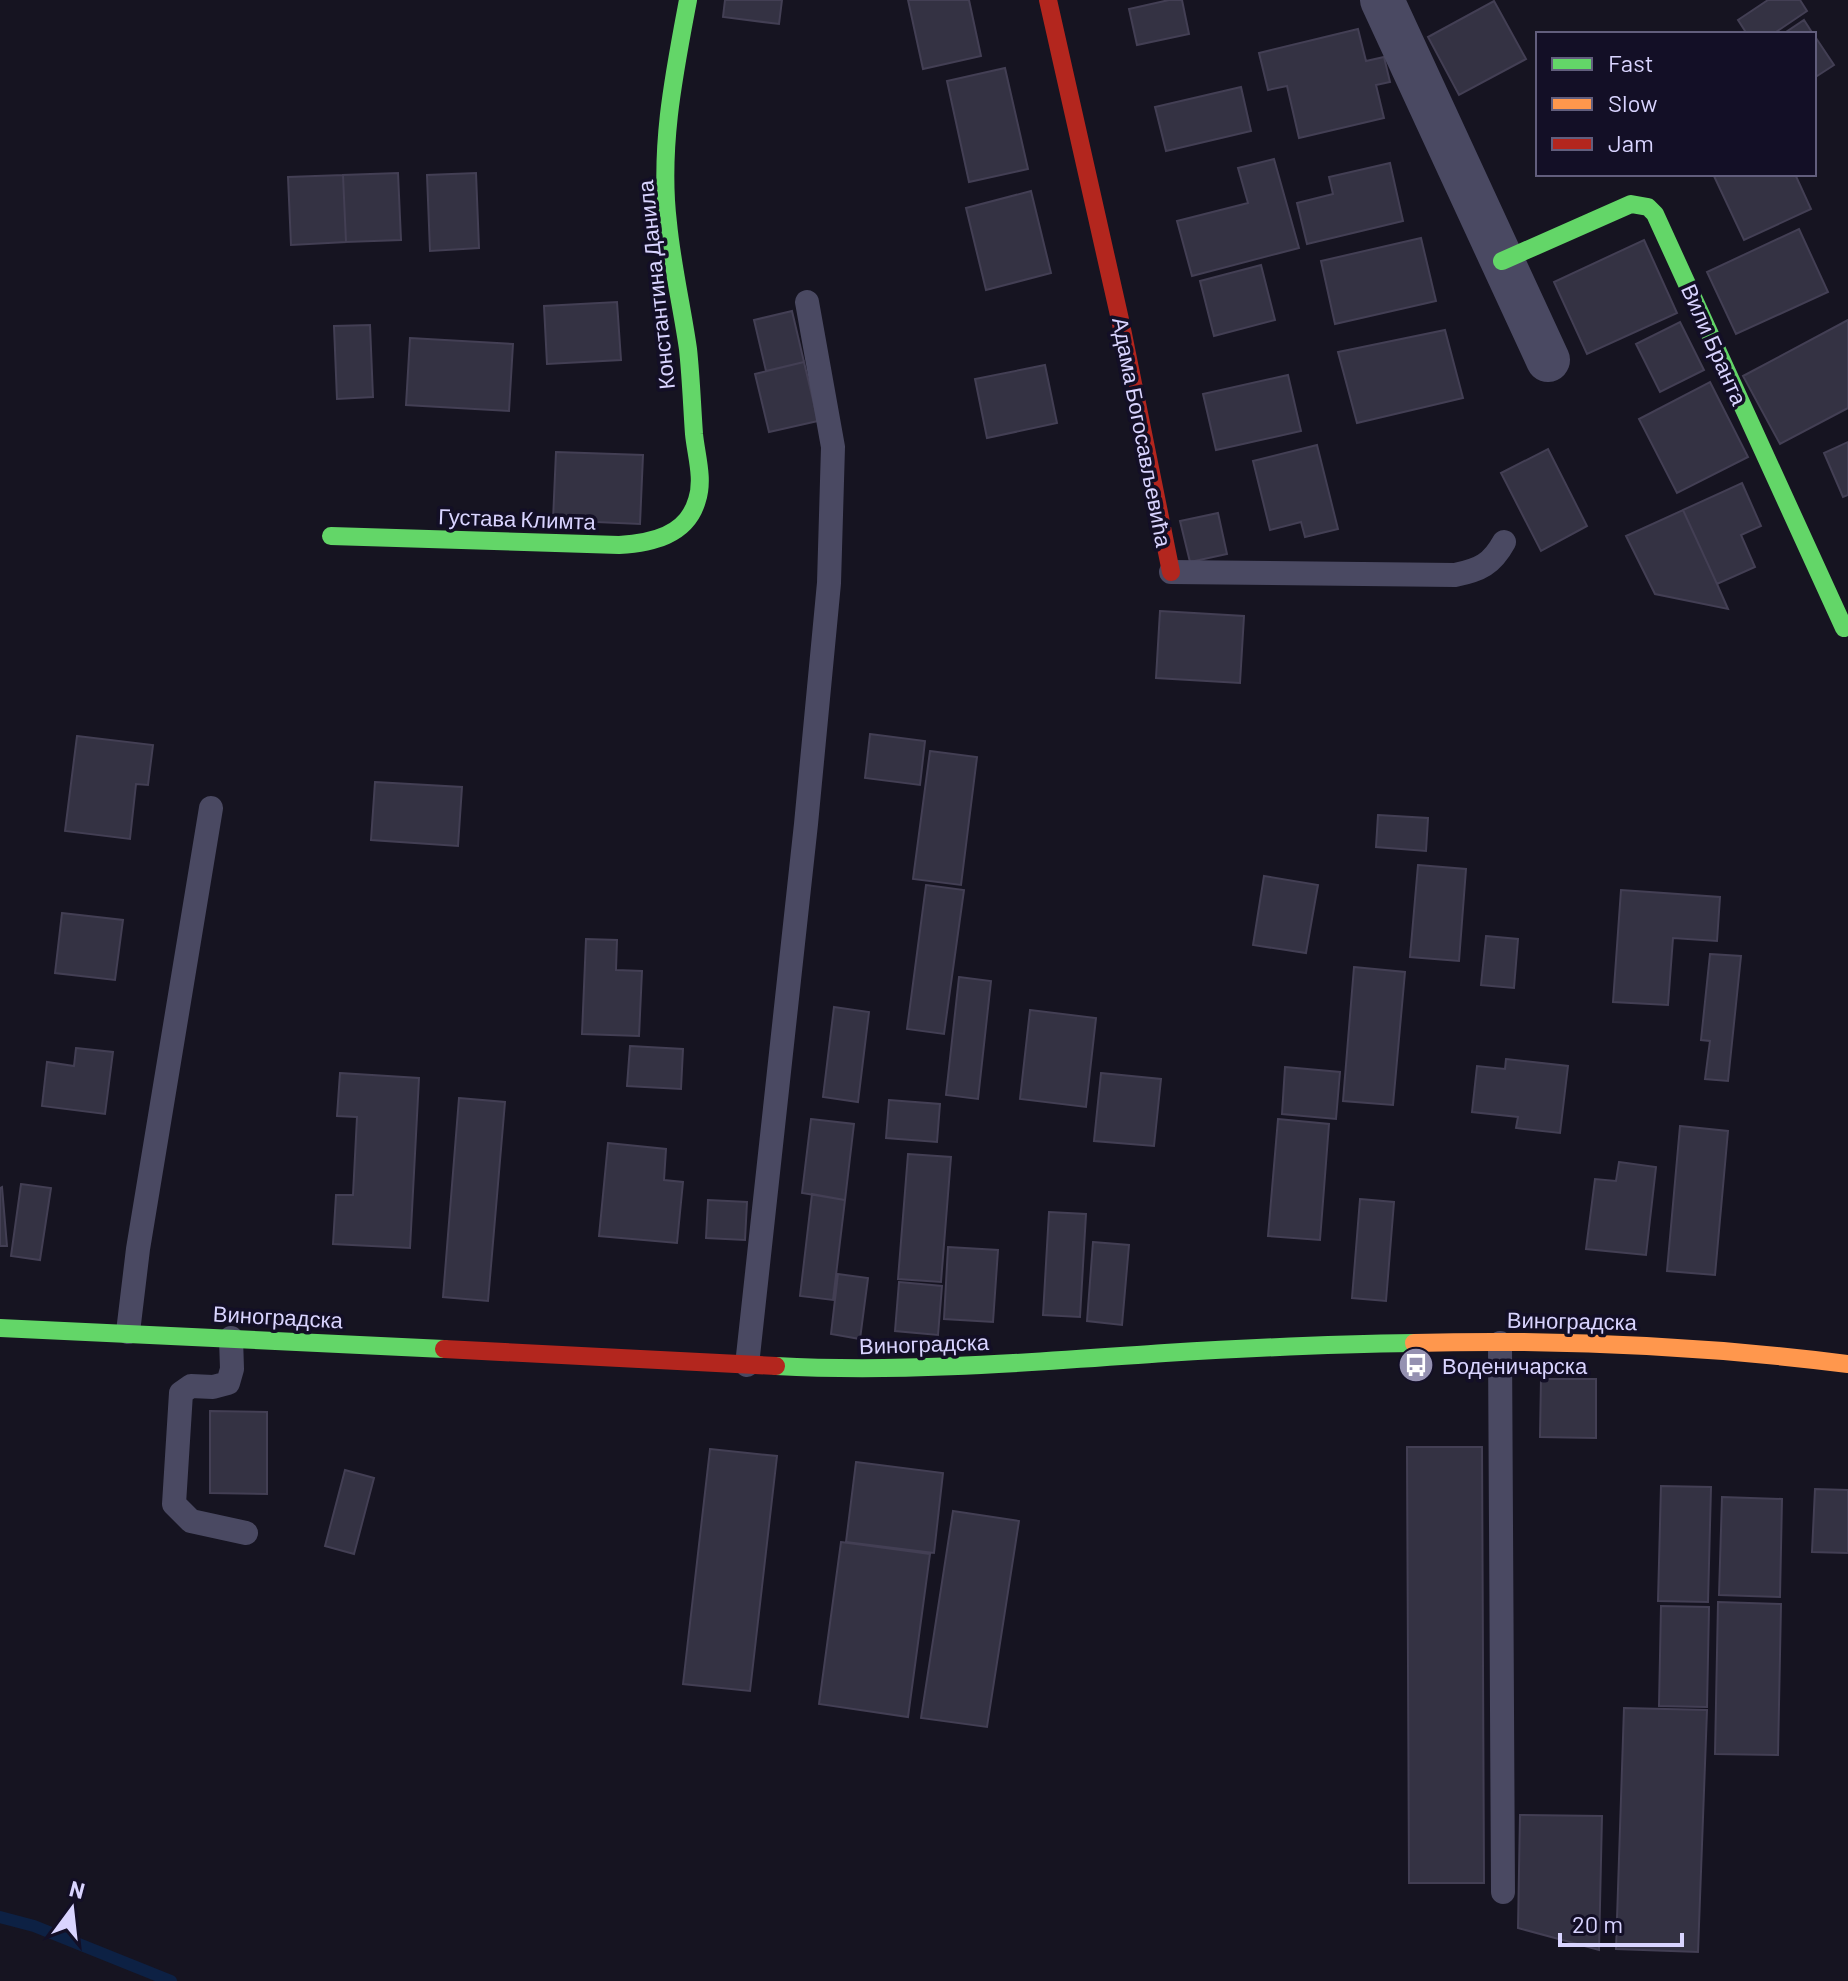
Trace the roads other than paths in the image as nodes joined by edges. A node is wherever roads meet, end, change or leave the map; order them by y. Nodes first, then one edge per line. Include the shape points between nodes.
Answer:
1 (688, 0) edge
2 (1048, 0) edge
3 (1382, 0) edge
4 (1502, 261) junction
5 (807, 302) dead end
6 (1548, 360) dead end
7 (690, 516) joint
8 (331, 536) dead end
9 (1504, 542) dead end
10 (1171, 572) joint
11 (1844, 628) dead end
12 (211, 808) dead end
13 (0, 1328) edge
14 (128, 1332) junction
15 (231, 1338) junction
16 (1500, 1343) junction
17 (1848, 1364) edge
18 (747, 1365) junction
19 (246, 1533) dead end
20 (1503, 1892) dead end

1 - 7 street, Константина Данила via 671,104 665,203 687,342 698,476
2 - 10 street, Адама Богосављевића
3 - 4 street
4 - 6 street
4 - 11 street, Вили Бранта via 1631,204 1655,214
5 - 18 lane via 833,447 829,583
7 - 8 street, Густава Климта via 670,536 605,546
9 - 10 lane, Адама Богосављевића via 1495,559 1455,575
12 - 14 lane
13 - 14 street, Виноградска
14 - 15 street, Виноградска
15 - 18 street, Виноградска
15 - 19 lane via 228,1383 191,1386 181,1393 174,1504 191,1521
16 - 17 street, Виноградска via 1653,1344
16 - 18 street, Виноградска via 1297,1346 921,1369
16 - 20 lane

